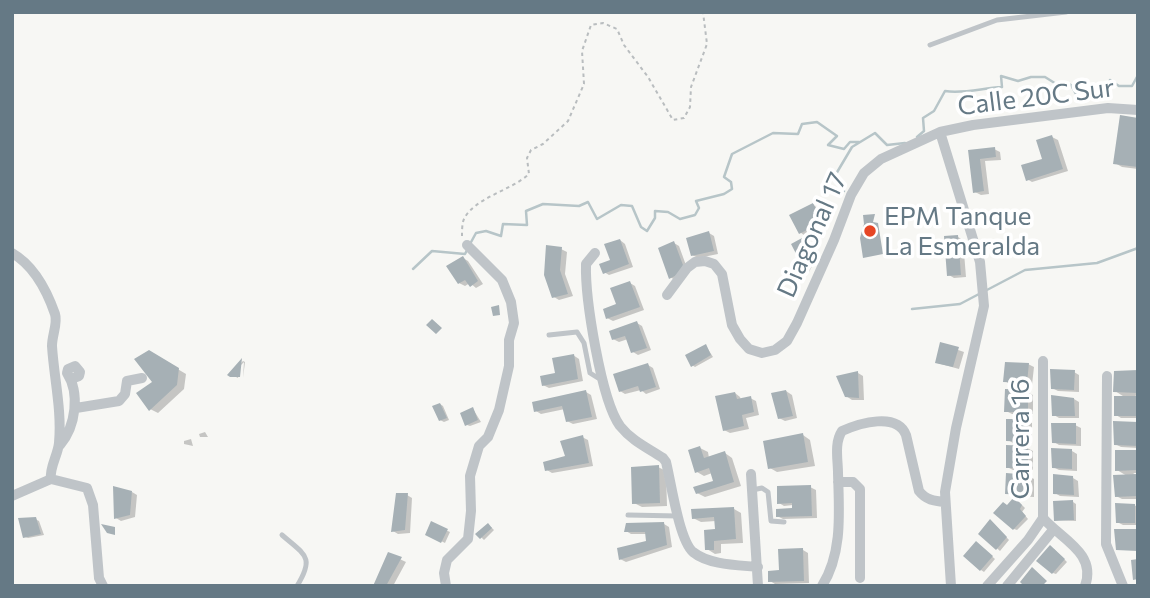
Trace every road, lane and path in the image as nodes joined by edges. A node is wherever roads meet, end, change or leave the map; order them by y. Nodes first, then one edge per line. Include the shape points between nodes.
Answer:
1 (703, 12) edge
2 (998, 12) edge
3 (1066, 12) edge
4 (997, 20) junction
5 (930, 44) dead end
6 (1138, 110) edge
7 (940, 132) junction
8 (467, 245) joint
9 (12, 253) edge
10 (595, 253) dead end
11 (667, 296) dead end
12 (549, 335) dead end
13 (1043, 361) dead end
14 (1107, 376) dead end
15 (603, 377) junction
16 (142, 378) dead end
17 (71, 379) dead end
18 (76, 408) junction
19 (59, 445) junction
20 (751, 474) dead end
21 (51, 479) junction
22 (838, 482) junction
23 (752, 490) junction
24 (12, 496) edge
25 (944, 502) junction
26 (628, 515) dead end
27 (678, 516) junction
28 (1043, 518) junction
29 (784, 522) dead end
30 (1053, 530) junction
31 (282, 535) dead end
32 (758, 568) junction
33 (860, 578) dead end
34 (103, 586) edge
35 (297, 586) edge
36 (446, 586) edge
37 (758, 586) edge
38 (822, 586) edge
39 (951, 586) edge
40 (987, 586) edge
41 (1007, 586) edge
42 (1085, 586) edge
43 (1123, 586) edge

1 - 8 path via 707,44 691,87 690,107 684,118 673,120 617,29 603,23 591,26 582,51 584,84 568,121 531,150 529,174 483,201 463,219 462,240
2 - 4 lane
3 - 4 lane
4 - 5 lane
6 - 7 street, Calle 20C Sur via 1108,108
7 - 11 street, Diagonal 17 via 881,159 864,173 797,323 787,341 775,350 762,353 740,340 732,325 722,274 714,264 695,262
7 - 25 street via 980,262 984,306
8 - 36 street via 502,280 514,323 499,410 479,446 470,476 468,538 447,560
9 - 19 street via 33,271 56,316 52,338
10 - 15 street via 586,264 587,292
12 - 15 lane via 577,332 590,373
13 - 28 street, Carrera 16
14 - 43 street via 1106,544
15 - 27 street via 620,426 666,462
16 - 18 street via 127,381 119,401
17 - 18 street
18 - 19 street
19 - 21 street
20 - 23 street
21 - 24 street
21 - 34 street via 87,488
22 - 25 street via 837,444 842,431 897,422 904,428 919,491 930,500
22 - 33 street via 853,482 860,489
22 - 38 street via 838,540
23 - 29 lane via 768,492 771,521
23 - 32 street
25 - 39 street
26 - 27 lane
27 - 32 street via 692,552 721,563
28 - 30 street
28 - 40 street
30 - 41 street
30 - 42 street via 1079,549 1086,561
31 - 35 lane via 306,559 307,569
32 - 37 street

